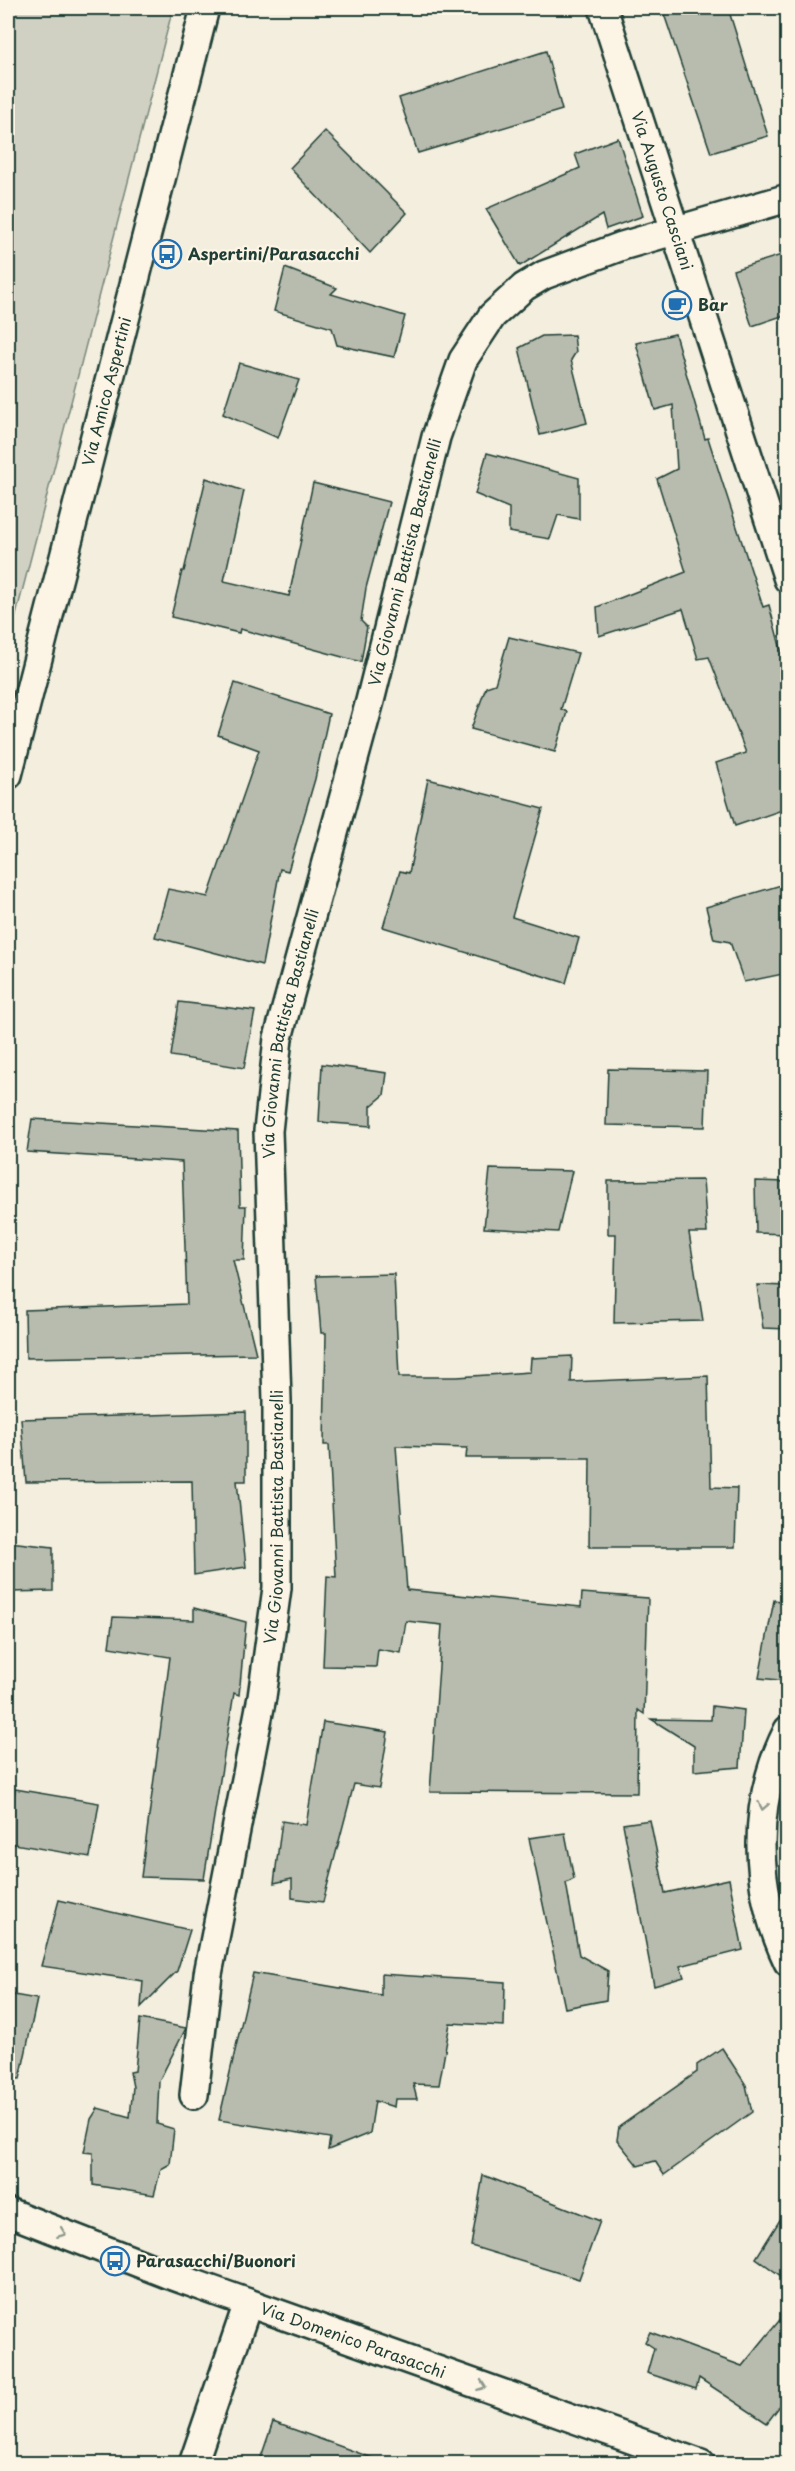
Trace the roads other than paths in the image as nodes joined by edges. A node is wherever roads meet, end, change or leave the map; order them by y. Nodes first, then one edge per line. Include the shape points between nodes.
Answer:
1 (206, 8) edge
2 (603, 8) edge
3 (788, 198) edge
4 (675, 231) junction
5 (788, 579) edge
6 (8, 775) edge
7 (788, 1730) edge
8 (788, 1962) edge
9 (195, 2095) dead end
10 (8, 2212) edge
11 (248, 2303) junction
12 (193, 2463) edge
13 (701, 2463) edge

1 - 6 street, Via Amico Aspertini
2 - 4 street, Via Augusto Casciani
3 - 4 street, Via Giovanni Battista Bastianelli
4 - 5 street, Via Augusto Casciani
4 - 9 street, Via Giovanni Battista Bastianelli via 567,266 524,287 492,316 463,360 433,448 370,701 281,1028 268,1131 277,1400 277,1588 262,1697 208,1974
7 -> 8 street via 762,1809 759,1853 771,1918
10 -> 11 street, Via Domenico Parasacchi
11 - 12 street
11 -> 13 street, Via Domenico Parasacchi

